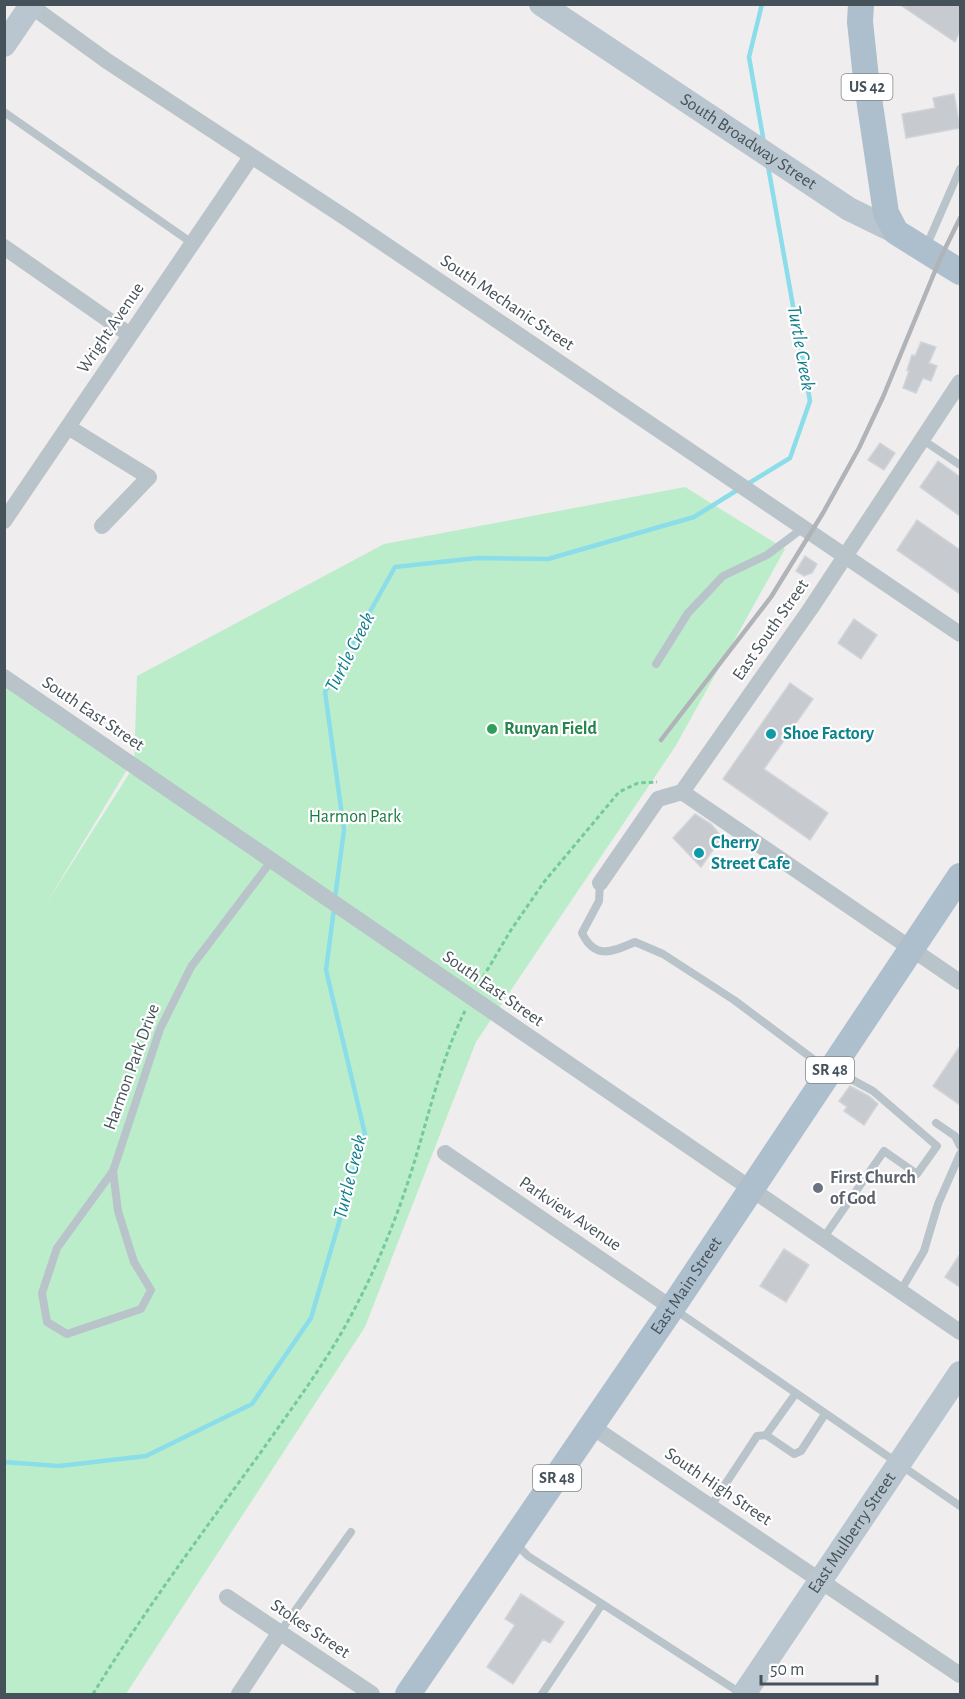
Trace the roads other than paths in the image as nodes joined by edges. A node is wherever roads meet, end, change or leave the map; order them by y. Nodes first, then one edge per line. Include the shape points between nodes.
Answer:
1 (541, 4) edge
2 (861, 4) edge
3 (32, 5) edge
4 (7, 37) edge
5 (4, 112) edge
6 (251, 157) junction
7 (960, 169) edge
8 (880, 170) junction
9 (849, 209) junction
10 (896, 232) junction
11 (192, 243) junction
12 (4, 247) edge
13 (925, 250) junction
14 (960, 272) edge
15 (130, 335) junction
16 (960, 382) edge
17 (68, 427) junction
18 (922, 440) junction
19 (960, 465) edge
20 (4, 520) edge
21 (102, 526) dead end
22 (804, 528) junction
23 (845, 556) junction
24 (960, 634) edge
25 (656, 664) dead end
26 (4, 677) edge
27 (682, 792) junction
28 (272, 860) junction
29 (960, 876) edge
30 (600, 883) joint
31 (912, 948) junction
32 (960, 982) edge
33 (829, 1071) junction
34 (936, 1123) dead end
35 (960, 1146) edge
36 (445, 1154) dead end
37 (960, 1154) edge
38 (113, 1172) junction
39 (750, 1191) junction
40 (822, 1240) junction
41 (900, 1292) junction
42 (672, 1308) junction
43 (960, 1332) edge
44 (960, 1373) edge
45 (796, 1393) junction
46 (825, 1414) junction
47 (591, 1426) junction
48 (766, 1435) junction
49 (900, 1465) junction
50 (711, 1506) junction
51 (960, 1506) edge
52 (351, 1532) dead end
53 (514, 1542) junction
54 (822, 1581) junction
55 (227, 1597) dead end
56 (602, 1604) junction
57 (280, 1632) junction
58 (960, 1675) edge
59 (239, 1695) edge
60 (372, 1695) edge
61 (408, 1695) edge
62 (542, 1695) edge
63 (743, 1695) edge

1 - 9 street, South Broadway Street
2 - 8 main road, US 42 via 866,78
3 - 4 street
3 - 6 street, South Mechanic Street via 107,61
5 - 11 lane
6 - 11 street, Wright Avenue
6 - 22 street, South Mechanic Street
7 - 13 lane
8 - 9 street via 869,201
8 - 10 main road, US 42 via 886,213
9 - 10 street, South Broadway Street
10 - 13 main road, South Broadway Street
11 - 15 street, Wright Avenue
12 - 15 street
13 - 14 main road, South Broadway Street
15 - 17 street, Wright Avenue
16 - 18 street, East South Street
17 - 20 street, Wright Avenue
17 - 21 street via 149,477
18 - 19 lane
18 - 23 street, East South Street
22 - 23 street, South Mechanic Street
22 - 25 lane via 766,555 723,576 688,613
23 - 24 street, South Mechanic Street
23 - 27 street, East South Street
26 - 28 street, South East Street
27 - 30 street via 658,799
27 - 31 street
28 - 38 lane, Harmon Park Drive via 191,967 160,1029
28 - 39 street, South East Street
29 - 31 main road, East Main Street / SR 48
30 - 33 lane via 599,901 582,933 587,944 601,952 635,942 663,954 734,1000
31 - 32 street
31 - 33 main road, East Main Street / SR 48
33 - 39 main road, East Main Street / SR 48
33 - 40 lane via 873,1091 937,1146 917,1173 884,1151
34 - 35 lane via 955,1136
36 - 42 street, Parkview Avenue
37 - 41 lane via 938,1204 924,1251
38 - 38 lane via 57,1248 42,1293 47,1322 67,1334 141,1309 151,1290 134,1262 118,1211
39 - 40 street, South East Street
39 - 42 main road, East Main Street / SR 48
40 - 41 street, South East Street
41 - 43 street, South East Street
42 - 45 lane
42 - 47 main road, East Main Street / SR 48
44 - 49 street, East Mulberry Street
45 - 46 lane
45 - 48 lane
46 - 48 lane via 801,1451 794,1454
46 - 49 lane
47 - 50 street, South High Street
47 - 53 main road, East Main Street / SR 48
48 - 50 lane via 757,1436
49 - 51 lane
49 - 54 street, East Mulberry Street
50 - 54 street, South High Street
52 - 57 lane
53 - 56 lane via 528,1556
53 - 61 main road, East Main Street / SR 48
54 - 58 street, South High Street
54 - 63 street, East Mulberry Street
55 - 57 street, Stokes Street
56 - 62 lane
56 - 63 lane
57 - 59 street
57 - 60 street, Stokes Street

